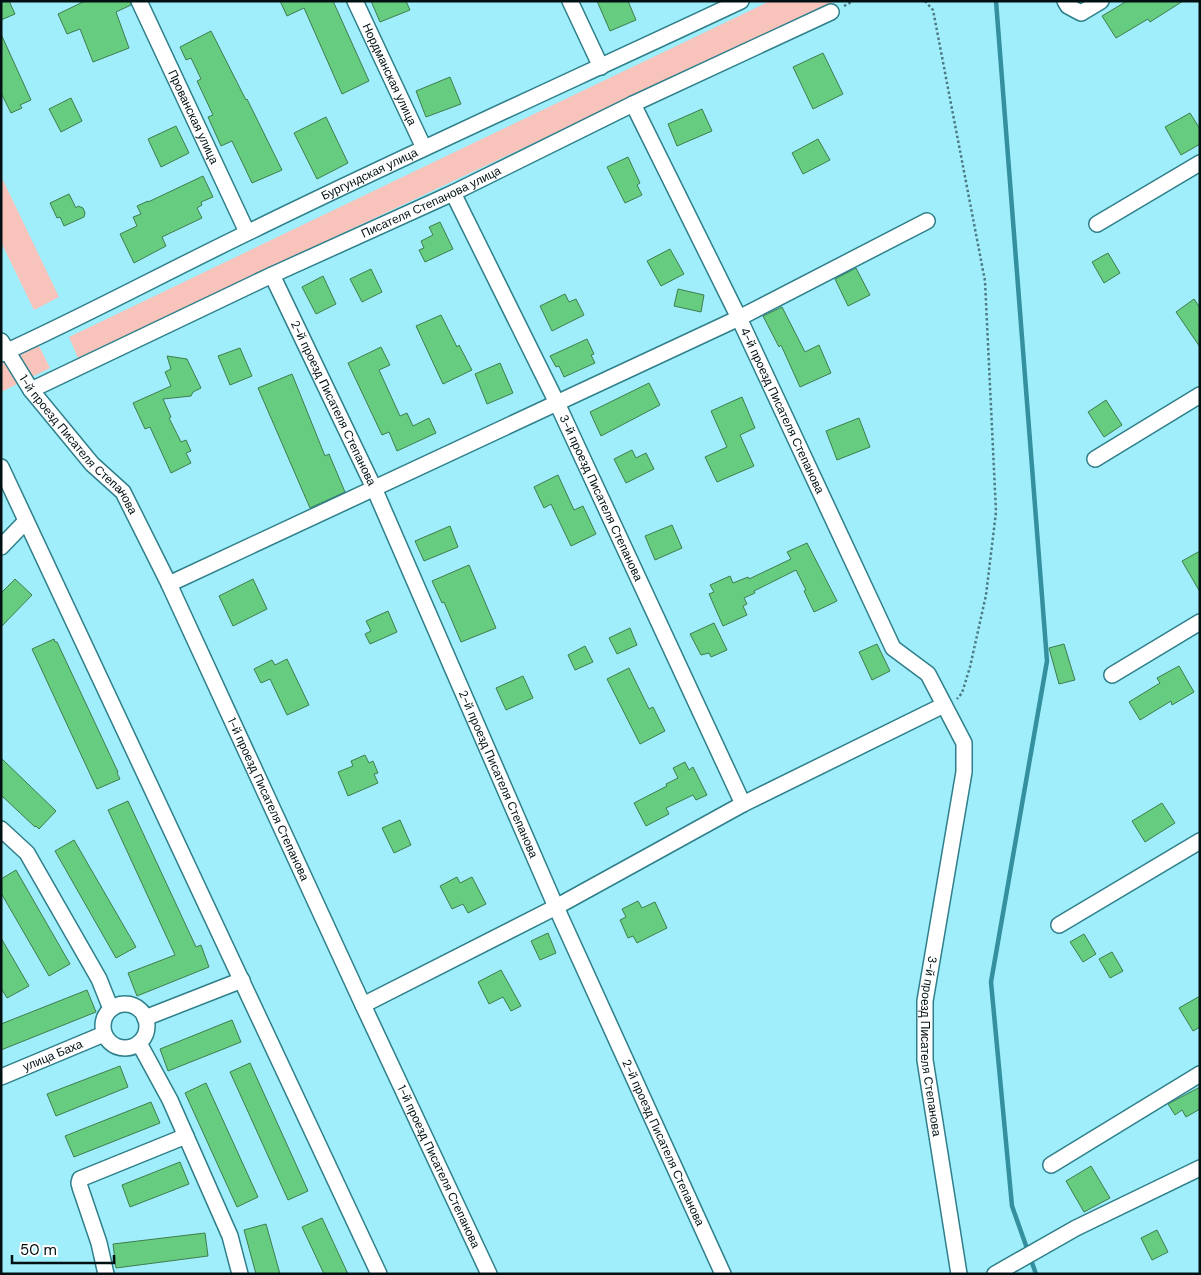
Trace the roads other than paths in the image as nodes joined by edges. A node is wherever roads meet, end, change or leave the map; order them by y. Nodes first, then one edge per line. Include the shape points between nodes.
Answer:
1 (139, 1) edge
2 (355, 1) edge
3 (570, 1) edge
4 (741, 1) edge
5 (1065, 1) edge
6 (1101, 1) edge
7 (831, 12) dead end
8 (601, 67) junction
9 (632, 104) junction
10 (424, 148) junction
11 (1200, 163) edge
12 (453, 193) junction
13 (927, 221) dead end
14 (1097, 224) dead end
15 (247, 232) junction
16 (272, 275) junction
17 (739, 318) junction
18 (3, 349) edge
19 (31, 390) junction
20 (1200, 395) edge
21 (557, 403) junction
22 (1095, 459) dead end
23 (1, 467) edge
24 (374, 488) junction
25 (26, 521) junction
26 (1, 547) edge
27 (169, 584) junction
28 (1200, 622) edge
29 (1112, 676) dead end
30 (945, 709) junction
31 (743, 804) junction
32 (1, 829) edge
33 (1200, 841) edge
34 (556, 907) junction
35 (1059, 925) dead end
36 (242, 980) junction
37 (362, 1005) junction
38 (111, 1010) junction
39 (145, 1018) junction
40 (104, 1034) junction
41 (139, 1043) junction
42 (1200, 1074) edge
43 (1, 1077) edge
44 (186, 1136) junction
45 (1051, 1165) dead end
46 (1200, 1168) edge
47 (998, 1272) edge
48 (106, 1274) edge
49 (240, 1274) edge
50 (379, 1274) edge
51 (488, 1274) edge
52 (723, 1274) edge
53 (958, 1274) edge

1 - 15 street, Прованская улица
2 - 10 street, Нордманская улица
3 - 8 street
4 - 8 street, Бургундская улица
5 - 6 street via 1075,12 1081,13
7 - 9 street, Писателя Степанова улица
8 - 10 street, Бургундская улица
9 - 12 street, Писателя Степанова улица
9 - 17 street, 4-й проезд Писателя Степанова
10 - 15 street, Бургундская улица
11 - 14 street
12 - 16 street, Писателя Степанова улица
12 - 21 street, 3-й проезд Писателя Степанова
13 - 17 street
15 - 18 street, Бургундская улица via 99,307
16 - 19 street, Писателя Степанова улица
16 - 24 street, 2-й проезд Писателя Степанова
17 - 21 street
17 - 30 street, 4-й проезд Писателя Степанова via 893,648 928,674
18 - 19 street, 1-й проезд Писателя Степанова
19 - 27 street, 1-й проезд Писателя Степанова via 92,464 124,492
20 - 22 street
21 - 24 street
21 - 31 street, 3-й проезд Писателя Степанова
23 - 25 street
24 - 27 street
24 - 34 street, 2-й проезд Писателя Степанова
25 - 26 street
25 - 36 street
27 - 37 street, 1-й проезд Писателя Степанова
28 - 29 street
30 - 31 street
30 - 53 street, 3-й проезд Писателя Степанова via 964,743 964,772 925,1001 925,1060
31 - 34 street
32 - 38 street via 27,853 99,979
33 - 35 street
34 - 37 street
34 - 52 street, 2-й проезд Писателя Степанова
36 - 39 street
36 - 50 street
37 - 51 street, 1-й проезд Писателя Степанова
38 - 39 street via 123,1004 130,1005
38 - 40 street via 104,1021
39 - 41 street via 146,1032
40 - 41 street via 119,1048
40 - 43 street, улица Баха
41 - 44 street
42 - 45 street
44 - 48 street via 80,1179
44 - 49 street via 230,1236
46 - 47 street via 1076,1228

